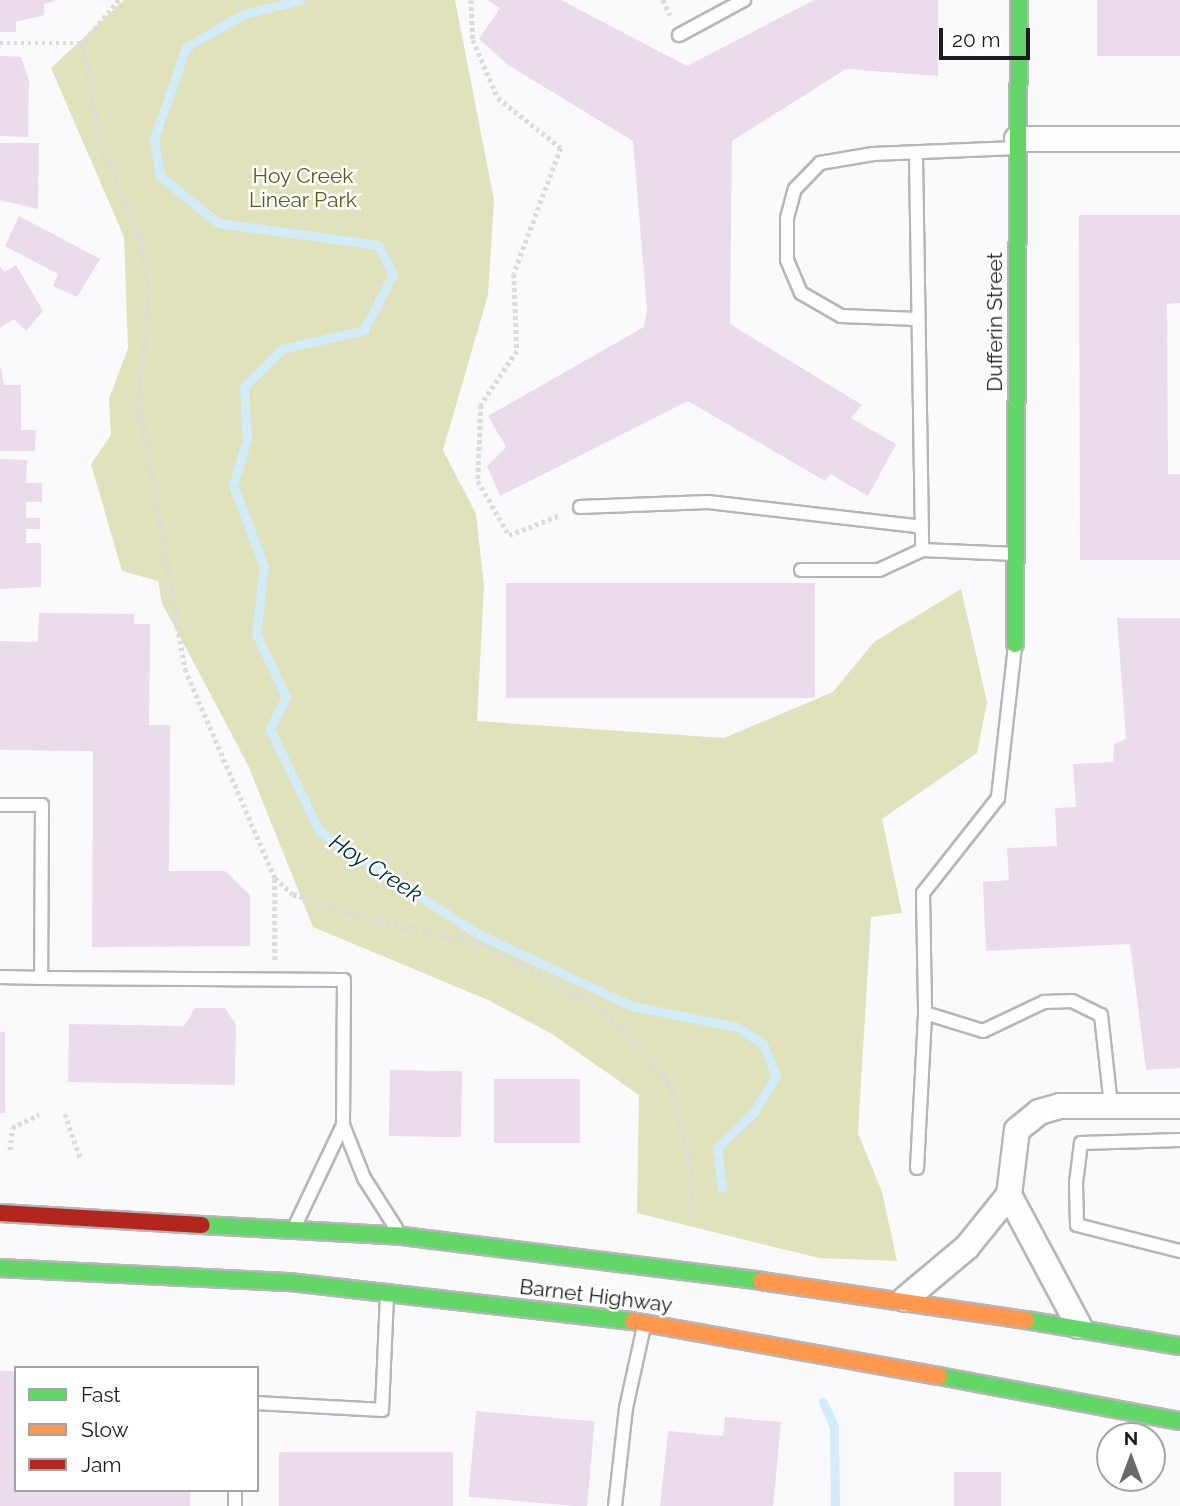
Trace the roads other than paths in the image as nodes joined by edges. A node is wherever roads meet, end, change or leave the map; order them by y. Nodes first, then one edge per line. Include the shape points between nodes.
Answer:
1 (744, 0) edge
2 (1019, 0) edge
3 (679, 35) dead end
4 (1180, 139) edge
5 (1017, 143) junction
6 (916, 156) junction
7 (917, 319) junction
8 (580, 507) road end
9 (917, 526) junction
10 (922, 550) junction
11 (1015, 554) junction
12 (801, 570) dead end
13 (1015, 644) joint
14 (0, 804) edge
15 (0, 977) edge
16 (41, 978) junction
17 (925, 1013) junction
18 (1111, 1106) junction
19 (1180, 1106) edge
20 (343, 1125) junction
21 (1180, 1140) edge
22 (917, 1168) dead end
23 (1009, 1195) junction
24 (0, 1213) edge
25 (294, 1228) junction
26 (401, 1236) junction
27 (1180, 1251) edge
28 (0, 1268) edge
29 (387, 1290) junction
30 (905, 1299) junction
31 (644, 1322) junction
32 (1079, 1326) junction
33 (1180, 1346) edge
34 (259, 1403) edge
35 (1180, 1421) edge
36 (615, 1506) edge

1 - 3 lane
2 - 5 main road, Dufferin Street
4 - 5 street
5 - 6 lane
5 - 11 main road, Dufferin Street
6 - 7 lane
6 - 7 lane via 873,154 820,163 795,189 787,218 787,260 801,293 841,316
7 - 9 lane
8 - 9 lane via 708,502
9 - 10 lane
10 - 11 lane
10 - 12 lane via 879,570
11 - 13 main road, Dufferin Street
13 - 17 lane via 998,798 923,893
14 - 16 lane via 42,805
15 - 16 lane
16 - 20 lane via 344,979
17 - 18 lane via 983,1031 1044,1002 1072,1001 1101,1015
17 - 22 lane
18 - 19 street
18 - 23 street via 1060,1106 1027,1119 1013,1140
20 - 25 lane
20 - 26 lane via 364,1178
21 - 27 lane via 1082,1143 1076,1183 1077,1226
23 - 30 street via 967,1247
23 - 32 street
24 - 25 main road, Barnet Highway
25 - 26 main road, Barnet Highway
26 - 30 main road, Barnet Highway
28 - 29 main road, Barnet Highway
29 - 31 main road, Barnet Highway
29 - 34 lane via 382,1410
30 - 32 main road, Barnet Highway
31 - 35 main road, Barnet Highway via 816,1349
31 - 36 lane via 626,1408
32 - 33 main road, Barnet Highway

